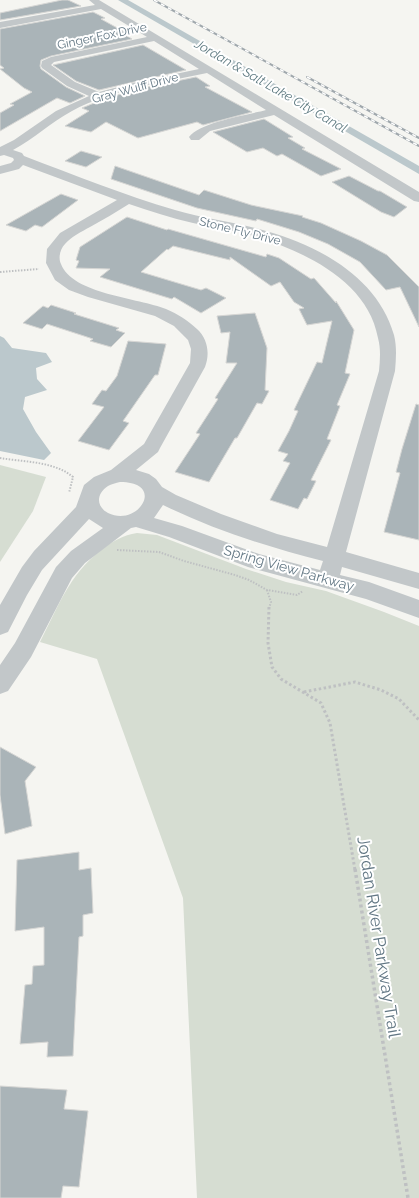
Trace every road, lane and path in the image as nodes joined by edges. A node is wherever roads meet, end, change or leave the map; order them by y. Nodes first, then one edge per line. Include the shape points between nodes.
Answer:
1 (98, 3) edge
2 (0, 25) edge
3 (156, 38) junction
4 (208, 70) junction
5 (99, 96) junction
6 (276, 111) junction
7 (195, 137) dead end
8 (26, 139) junction
9 (0, 153) edge
10 (19, 157) junction
11 (5, 169) edge
12 (47, 170) junction
13 (419, 198) edge
14 (128, 199) junction
15 (39, 269) dead end
16 (0, 272) edge
17 (151, 448) junction
18 (0, 458) edge
19 (118, 475) junction
20 (152, 487) junction
21 (68, 499) dead end
22 (88, 504) junction
23 (130, 521) junction
24 (52, 545) junction
25 (116, 550) dead end
26 (335, 556) junction
27 (78, 557) junction
28 (328, 580) junction
29 (419, 581) edge
30 (305, 587) dead end
31 (267, 590) junction
32 (419, 609) edge
33 (0, 626) edge
34 (0, 684) edge
35 (303, 692) junction
36 (419, 720) edge
37 (408, 1198) edge

1 - 2 street
1 - 3 street
3 - 4 street
3 - 5 street, Ginger Fox Drive via 50,60 46,63 46,66 67,81
4 - 5 street, Gray Wulff Drive
4 - 6 street
5 - 8 street, Gray Wulff Drive via 52,118
6 - 7 street via 206,129
6 - 13 street via 303,137 320,138
8 - 9 street, Gray Wulff Drive
8 - 10 street, Gray Wulff Drive
9 - 10 street, Stone Fly Drive
10 - 11 street via 19,164
10 - 12 street, Stone Fly Drive
11 - 12 street, Stone Fly Drive
12 - 14 street, Stone Fly Drive
14 - 17 street via 64,238 55,249 52,261 61,278 75,287 163,313 185,326 196,339 200,353 198,366
14 - 26 street, Stone Fly Drive via 187,218 263,234 303,250 330,264 352,280 378,313 386,334 387,371
15 - 16 path
17 - 19 street
17 - 20 street
18 - 21 path via 53,466 67,471 73,477
19 - 20 street via 135,476
19 - 22 street via 95,486 88,498
20 - 23 street via 155,500 152,508 146,515
20 - 26 street, Spring View Parkway via 188,510 276,541
22 - 23 street via 91,511 100,518 114,523
22 - 24 street via 78,520
23 - 27 street
23 - 28 street, Spring View Parkway via 175,531 255,561
24 - 27 street
24 - 33 street via 27,577
25 - 31 path via 159,552 236,575
26 - 28 street, Stone Fly Drive
26 - 29 street, Spring View Parkway
27 - 34 street via 64,573 23,650
28 - 32 street, Spring View Parkway
30 - 31 path via 301,594 297,595
31 - 35 path, Jordan River Parkway Trail via 271,602 268,611 268,643 272,666 281,679
35 - 36 path via 355,682 399,699
35 - 37 path, Jordan River Parkway Trail via 321,703 330,723

